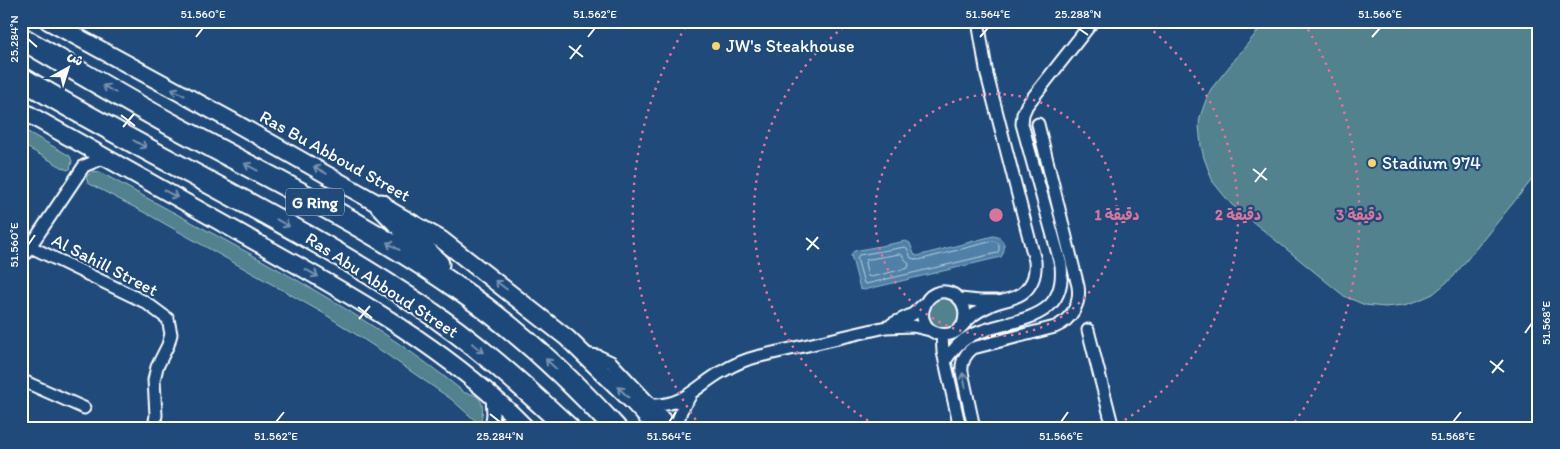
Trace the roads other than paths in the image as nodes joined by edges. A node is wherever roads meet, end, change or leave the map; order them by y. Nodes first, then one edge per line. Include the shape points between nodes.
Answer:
1 (48, 21) edge
2 (978, 21) edge
3 (1093, 21) edge
4 (21, 38) edge
5 (21, 78) edge
6 (21, 110) edge
7 (1038, 124) dead end
8 (78, 142) junction
9 (106, 157) junction
10 (84, 166) junction
11 (381, 205) junction
12 (31, 247) junction
13 (21, 260) edge
14 (464, 292) junction
15 (960, 299) junction
16 (998, 301) junction
17 (924, 304) junction
18 (963, 324) junction
19 (886, 327) junction
20 (930, 330) junction
21 (1088, 330) dead end
22 (946, 335) junction
23 (955, 348) junction
24 (584, 354) junction
25 (945, 361) junction
26 (21, 380) edge
27 (492, 396) junction
28 (690, 396) junction
29 (587, 397) junction
30 (653, 405) junction
31 (84, 408) dead end
32 (523, 424) edge
33 (154, 428) edge
34 (491, 428) edge
35 (495, 428) edge
36 (568, 428) edge
37 (615, 428) edge
38 (622, 428) edge
39 (657, 428) edge
40 (675, 428) edge
41 (960, 428) edge
42 (974, 428) edge
43 (1113, 428) edge

11 -> 1 street, Ras Bu Abboud Street
2 - 16 street via 987,75 1036,271 1033,281 1019,296
3 - 23 street via 1032,99 1022,118 1061,265 1057,294 1050,306 1038,315 973,334
14 -> 4 highway, Ras Abu Abboud Street / G Ring via 365,229 169,124
5 -> 36 highway, Ras Abu Abboud Street / G Ring via 376,276 457,332
6 - 8 street
42 -> 7 street via 962,372 965,356 973,348 1055,328 1069,318 1078,299 1079,291
8 - 9 street
8 - 10 street
9 - 10 street
9 -> 27 street via 354,297 428,346
10 - 12 street
11 - 14 highway
24 -> 11 street, Ras Bu Abboud Street via 442,240
12 - 13 street
12 - 33 street, Al Sahill Street via 145,302 168,319 171,334 154,380
29 -> 14 highway, Ras Abu Abboud Street / G Ring via 538,351
15 - 16 street
15 - 17 street via 954,294 941,292 928,298
15 - 18 street via 965,307
16 - 18 street
17 - 19 street via 913,314
17 - 20 street via 923,318
18 - 22 street
19 - 20 street via 913,326
19 - 28 street via 743,360 722,371
20 - 22 street
21 - 43 street
22 - 23 street
22 - 25 street
23 - 25 street
24 - 30 street, Ras Bu Abboud Street via 611,362
39 -> 24 street, Ras Bu Abboud Street
25 - 41 street
26 - 31 street
27 - 32 street
27 - 34 street
28 - 30 street via 672,404
28 - 40 street via 680,411
29 - 37 highway, Ras Abu Abboud Street / G Ring
29 - 38 highway
30 - 40 street, Ras Bu Abboud Street
32 - 35 street via 504,423

